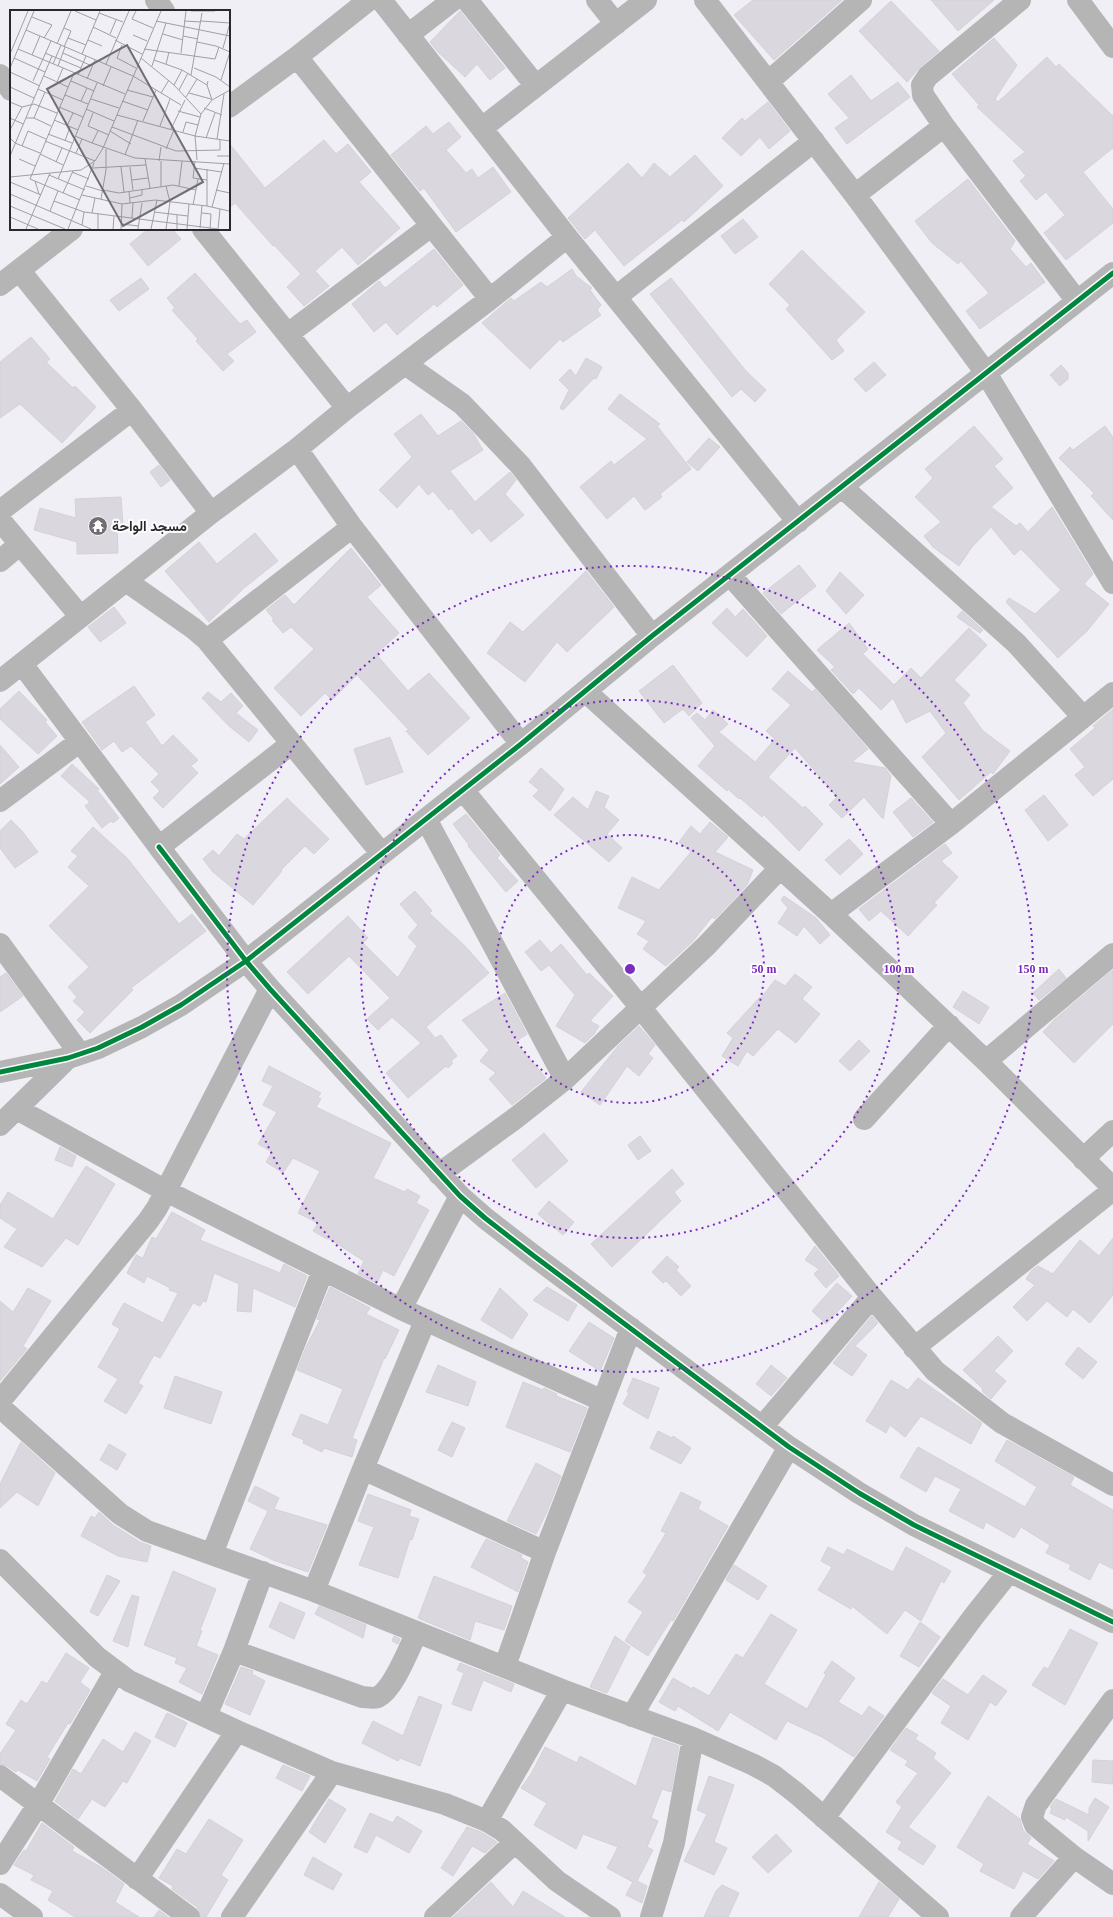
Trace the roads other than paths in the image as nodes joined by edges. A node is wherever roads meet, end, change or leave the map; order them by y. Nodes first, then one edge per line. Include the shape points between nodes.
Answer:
1 (156, 0) edge
2 (369, 0) edge
3 (381, 0) edge
4 (453, 0) edge
5 (467, 0) edge
6 (597, 0) edge
7 (646, 0) edge
8 (705, 0) edge
9 (861, 0) edge
10 (1020, 0) edge
11 (1078, 0) edge
12 (163, 10) edge
13 (616, 24) junction
14 (408, 35) junction
15 (1113, 47) edge
16 (297, 57) junction
17 (0, 75) edge
18 (768, 82) junction
19 (536, 86) junction
20 (10, 89) edge
21 (230, 105) edge
22 (944, 126) junction
23 (482, 128) junction
24 (814, 141) junction
25 (855, 195) junction
26 (431, 226) junction
27 (71, 230) edge
28 (204, 230) edge
29 (567, 237) junction
30 (19, 270) junction
31 (1113, 273) edge
32 (0, 285) edge
33 (616, 298) junction
34 (490, 299) junction
35 (1077, 301) junction
36 (288, 334) junction
37 (405, 364) junction
38 (986, 373) junction
39 (347, 408) junction
40 (132, 410) junction
41 (297, 449) junction
42 (842, 487) junction
43 (0, 512) edge
44 (211, 513) junction
45 (0, 520) edge
46 (798, 522) junction
47 (352, 527) junction
48 (20, 544) junction
49 (0, 560) edge
50 (730, 575) junction
51 (126, 581) junction
52 (1113, 583) edge
53 (80, 616) junction
54 (652, 636) junction
55 (207, 640) junction
56 (22, 664) junction
57 (0, 681) edge
58 (585, 691) junction
59 (1113, 692) edge
60 (1083, 718) junction
61 (78, 742) junction
62 (291, 744) junction
63 (521, 744) junction
64 (463, 790) junction
65 (0, 801) edge
66 (426, 819) junction
67 (950, 824) junction
68 (159, 847) junction
69 (382, 854) junction
70 (780, 868) junction
71 (831, 914) junction
72 (0, 944) edge
73 (1113, 954) edge
74 (246, 961) junction
75 (270, 989) junction
76 (641, 1008) junction
77 (949, 1025) junction
78 (74, 1056) junction
79 (986, 1061) junction
80 (0, 1072) edge
81 (565, 1079) junction
82 (17, 1109) junction
83 (864, 1119) dead end
84 (0, 1125) edge
85 (1113, 1131) edge
86 (1083, 1159) junction
87 (439, 1174) junction
88 (1113, 1189) edge
89 (166, 1191) junction
90 (460, 1196) junction
91 (323, 1270) junction
92 (872, 1297) junction
93 (401, 1309) junction
94 (426, 1321) junction
95 (631, 1328) junction
96 (914, 1348) junction
97 (603, 1401) junction
98 (0, 1402) edge
99 (0, 1407) edge
100 (762, 1427) junction
101 (789, 1447) junction
102 (363, 1469) junction
103 (1113, 1485) edge
104 (545, 1552) junction
105 (212, 1554) junction
106 (0, 1560) edge
107 (263, 1572) junction
108 (1009, 1572) junction
109 (314, 1591) junction
110 (1113, 1622) edge
111 (417, 1632) junction
112 (234, 1651) junction
113 (505, 1666) junction
114 (115, 1672) junction
115 (562, 1690) junction
116 (1109, 1713) edge
117 (206, 1716) junction
118 (632, 1716) junction
119 (237, 1731) junction
120 (693, 1738) junction
121 (332, 1772) junction
122 (0, 1776) edge
123 (38, 1803) junction
124 (824, 1818) junction
125 (487, 1821) junction
126 (515, 1842) junction
127 (1074, 1857) junction
128 (0, 1864) edge
129 (137, 1880) junction
130 (1113, 1884) edge
131 (0, 1894) edge
132 (32, 1917) edge
133 (188, 1917) edge
134 (232, 1917) edge
135 (435, 1917) edge
136 (610, 1917) edge
137 (651, 1917) edge
138 (938, 1917) edge
139 (1021, 1917) edge

1 - 12 street
2 - 16 street
3 - 14 street
4 - 14 street
5 - 19 street
6 - 13 street
7 - 13 street
8 - 18 street
9 - 18 street
10 - 22 street via 928,76 922,86 923,95
11 - 15 street
13 - 19 street
14 - 23 street
16 - 21 street
16 - 26 street
17 - 20 street
18 - 24 street
19 - 23 street
22 - 25 street
22 - 35 street
23 - 29 street
24 - 25 street
24 - 33 street
25 - 38 street
26 - 34 street
26 - 36 street
27 - 30 street
28 - 36 street
29 - 33 street
29 - 34 street
30 - 32 street
30 - 40 street
31 - 35 street
33 - 46 street
34 - 37 street
35 - 38 street
36 - 39 street
37 - 39 street
37 - 54 street via 462,404 520,465
38 - 42 street
38 - 52 street
39 - 41 street
40 - 43 street
40 - 44 street
41 - 44 street
41 - 47 street
42 - 46 street
42 - 60 street via 1016,643
44 - 51 street
45 - 48 street
46 - 50 street
47 - 55 street
47 - 63 street
48 - 49 street
48 - 53 street
50 - 54 street
50 - 67 street
51 - 53 street
51 - 55 street
53 - 56 street
54 - 58 street
55 - 62 street
56 - 57 street
56 - 61 street
58 - 63 street
58 - 70 street
59 - 60 street
60 - 67 street
61 - 65 street
61 - 68 street
62 - 68 street
62 - 69 street
63 - 64 street
64 - 66 street
64 - 76 street
66 - 69 street
66 - 81 street
67 - 71 street
68 - 74 street
69 - 74 street
70 - 71 street
70 - 76 street via 706,946
71 - 77 street
72 - 78 street
73 - 79 street
74 - 75 street
74 - 78 street via 168,1012 98,1048
75 - 87 street
75 - 89 street
76 - 81 street
76 - 92 street
77 - 79 street
77 - 83 street
78 - 80 street
78 - 82 street
79 - 86 street
81 - 87 street
82 - 84 street
82 - 89 street
85 - 86 street
86 - 88 street
87 - 90 street
88 - 96 street
89 - 91 street
89 - 98 street via 148,1221
90 - 93 street
90 - 95 street
91 - 93 street
91 - 105 street
92 - 96 street
92 - 100 street
93 - 94 street
94 - 97 street
94 - 102 street
95 - 97 street
95 - 100 street
96 - 103 street via 935,1371 1002,1423
97 - 104 street
99 - 105 street via 133,1524 147,1532
100 - 101 street
101 - 108 street via 914,1525
101 - 118 street
102 - 104 street
102 - 109 street
104 - 113 street
105 - 107 street
106 - 114 street
107 - 109 street
107 - 112 street
108 - 110 street
108 - 124 street
109 - 111 street
111 - 112 street via 391,1684 376,1698 362,1697
111 - 113 street
112 - 117 street
113 - 115 street
114 - 117 street
114 - 123 street
115 - 118 street
115 - 125 street
116 - 127 street via 1036,1806 1032,1817 1035,1825
117 - 119 street
118 - 120 street
119 - 121 street
119 - 129 street
120 - 124 street via 774,1776
120 - 137 street via 674,1843
121 - 125 street via 445,1804
121 - 134 street
122 - 123 street
123 - 128 street
123 - 129 street
124 - 138 street
125 - 126 street
126 - 135 street
126 - 136 street via 557,1881
127 - 130 street
127 - 139 street
129 - 133 street
131 - 132 street

